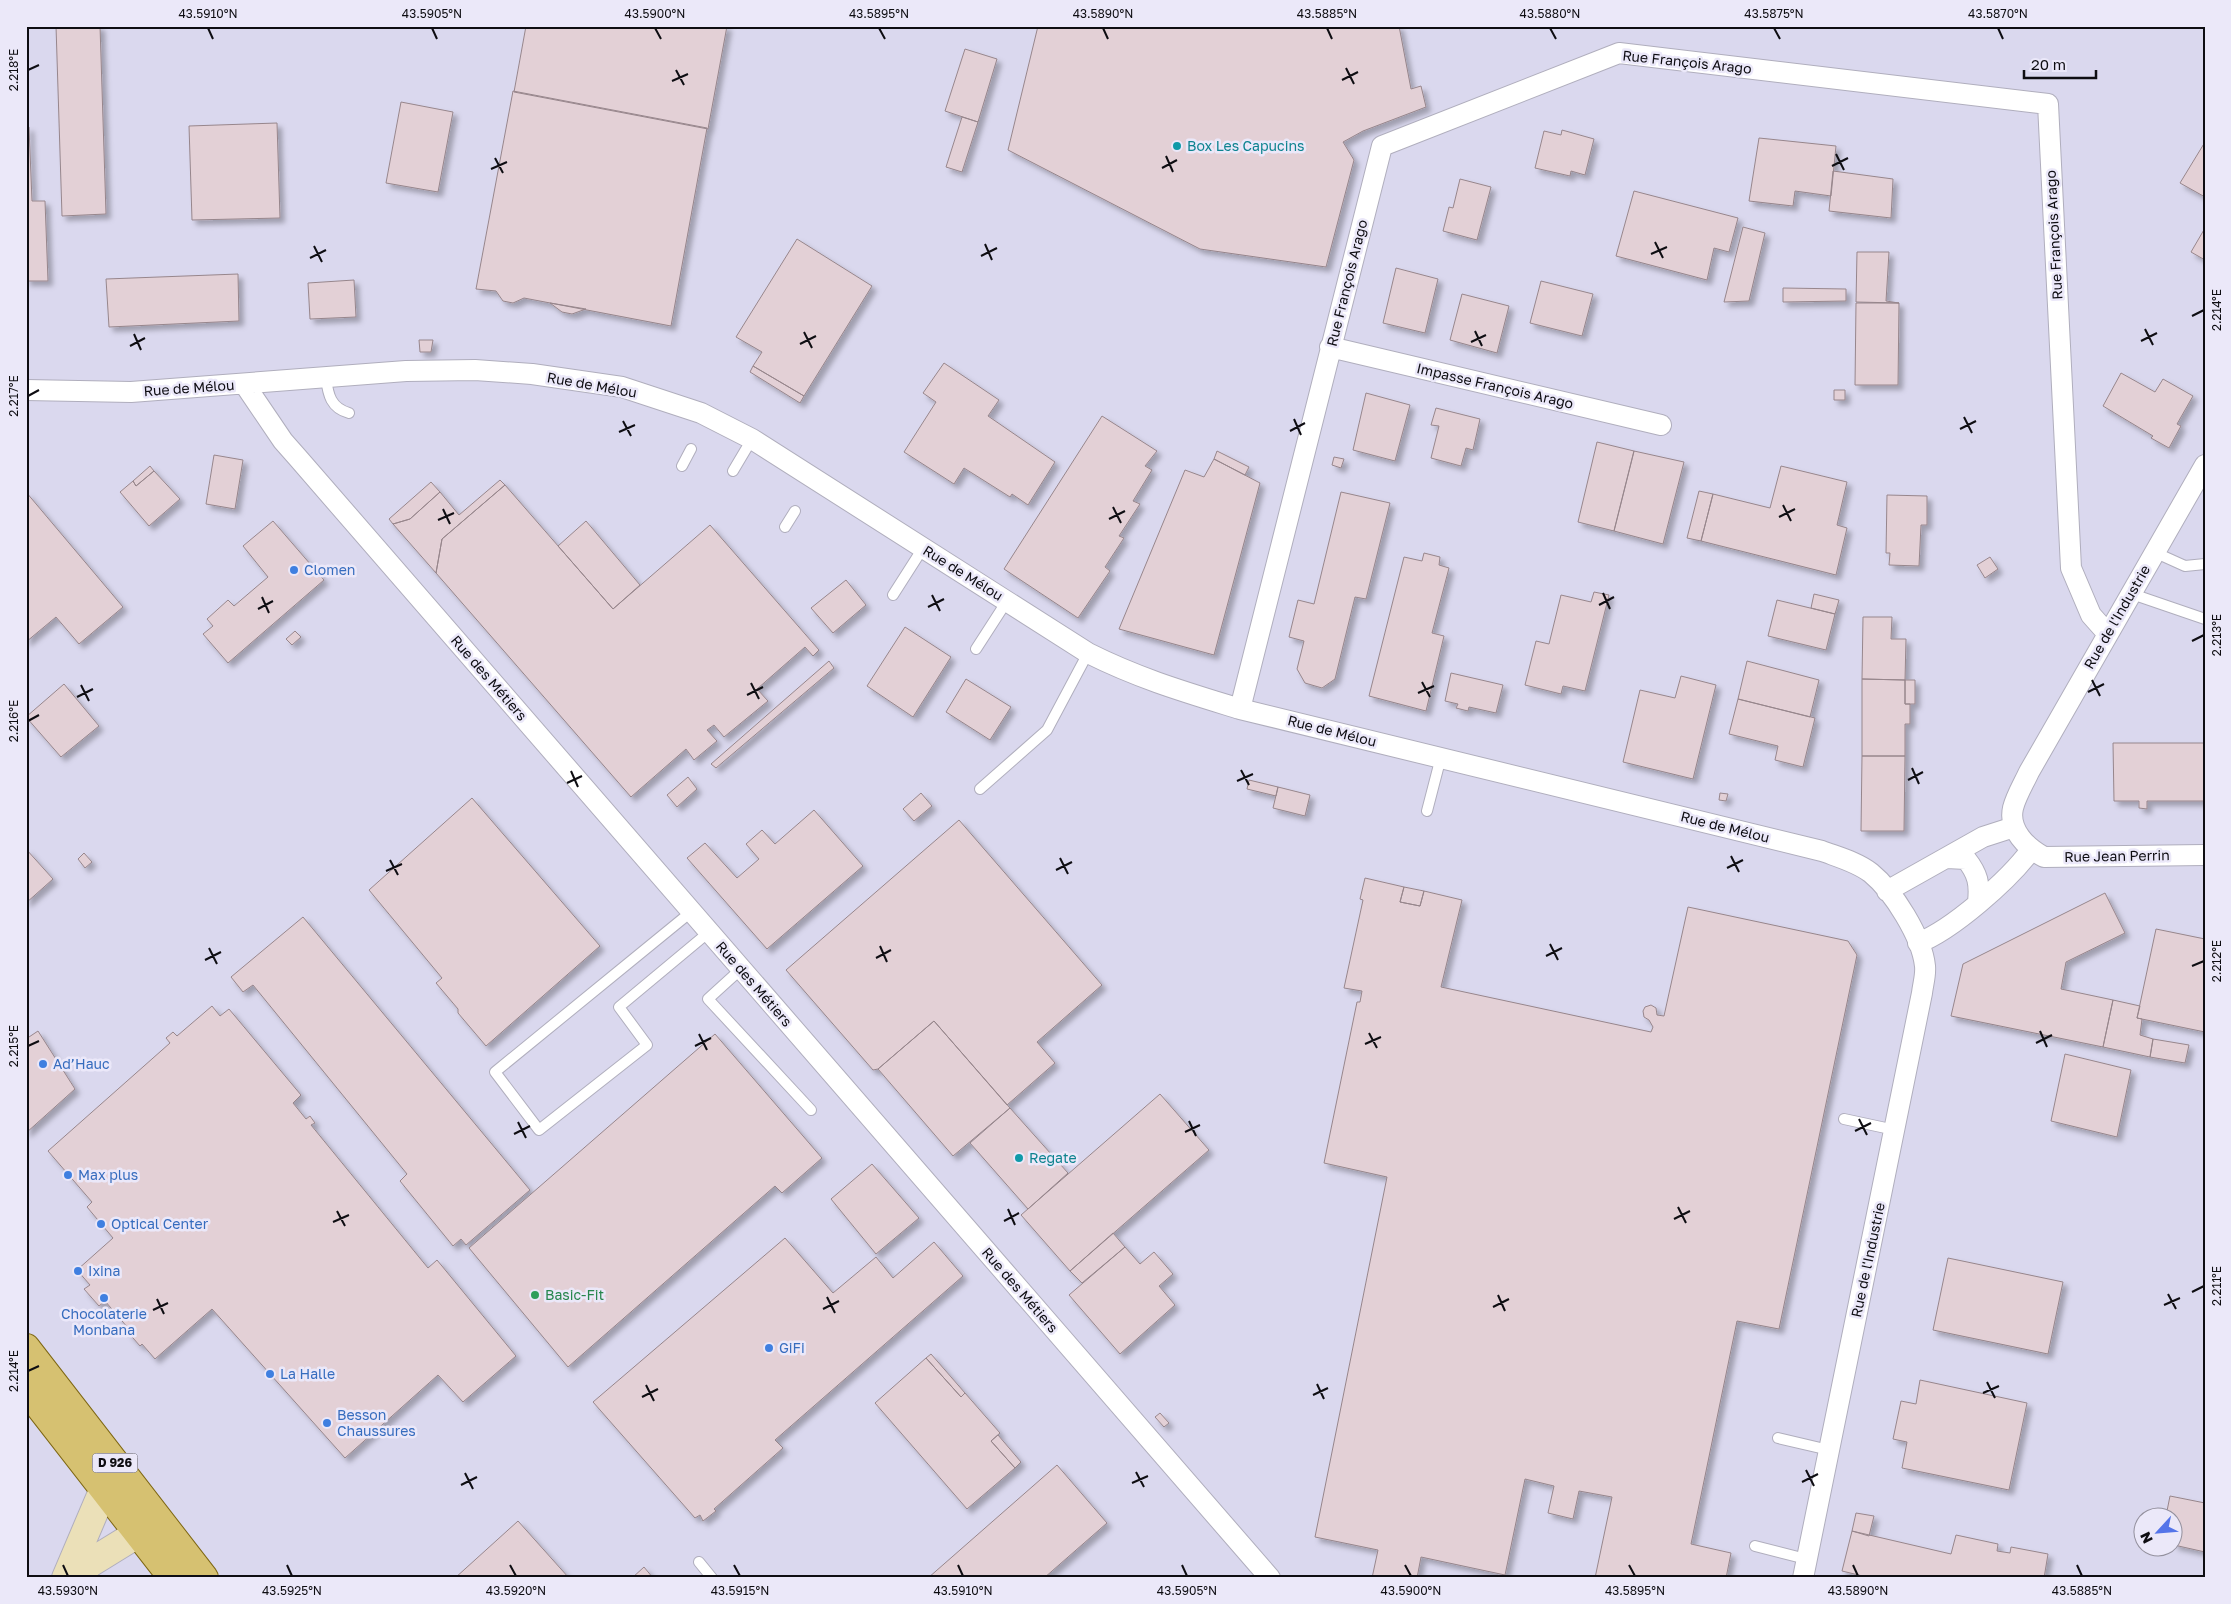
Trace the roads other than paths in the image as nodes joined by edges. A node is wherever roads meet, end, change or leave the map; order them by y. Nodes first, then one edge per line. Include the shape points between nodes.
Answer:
1 (1330, 347) junction
2 (326, 378) junction
3 (246, 384) junction
4 (26, 390) edge
5 (349, 413) dead end
6 (1661, 425) dead end
7 (752, 439) junction
8 (690, 449) dead end
9 (2205, 465) edge
10 (682, 466) dead end
11 (733, 471) dead end
12 (795, 511) dead end
13 (785, 527) dead end
14 (923, 548) junction
15 (2154, 552) junction
16 (2205, 564) edge
17 (2132, 594) junction
18 (894, 596) dead end
19 (1007, 601) junction
20 (2205, 619) edge
21 (2107, 632) junction
22 (976, 648) dead end
23 (1088, 653) junction
24 (1240, 708) junction
25 (1441, 757) junction
26 (980, 789) dead end
27 (1427, 812) dead end
28 (2014, 827) junction
29 (2031, 850) junction
30 (2205, 855) edge
31 (1947, 858) junction
32 (1888, 891) junction
33 (1978, 902) junction
34 (691, 912) junction
35 (710, 932) junction
36 (1918, 943) junction
37 (741, 969) junction
38 (811, 1110) dead end
39 (1844, 1119) dead end
40 (1895, 1130) junction
41 (26, 1348) edge
42 (26, 1389) edge
43 (1778, 1438) dead end
44 (1829, 1450) junction
45 (103, 1491) junction
46 (137, 1534) junction
47 (1755, 1546) dead end
48 (699, 1562) dead end
49 (1804, 1568) edge
50 (66, 1578) edge
51 (74, 1578) edge
52 (173, 1578) edge
53 (204, 1578) edge
54 (712, 1578) edge
55 (1270, 1578) edge

1 - 6 street, Impasse François Arago
1 - 21 street, Rue François Arago via 1382,146 1619,53 2048,104 2071,568 2091,614
1 - 24 street, Rue François Arago
2 - 3 street, Rue de Mélou
2 - 5 lane via 328,394 335,407
2 - 7 street, Rue de Mélou via 406,371 475,370 532,374 622,387 701,413
3 - 4 street, Rue de Mélou via 124,392
3 - 34 street, Rue des Métiers via 288,446
7 - 11 lane
7 - 14 street, Rue de Mélou
8 - 10 lane
9 - 15 street, Rue de l'Industrie
12 - 13 lane
14 - 18 lane
14 - 19 street, Rue de Mélou
15 - 16 lane via 2185,566
15 - 17 street, Rue de l'Industrie
17 - 20 lane
17 - 21 street, Rue de l'Industrie
19 - 22 lane
19 - 23 street, Rue de Mélou
21 - 28 street, Rue de l'Industrie via 2029,772 2012,809
23 - 24 street, Rue de Mélou via 1163,686
23 - 26 lane via 1047,730
24 - 25 street, Rue de Mélou
25 - 27 lane
25 - 32 street, Rue de Mélou via 1822,851 1870,873
28 - 29 street
28 - 31 street via 1983,837
29 - 30 street, Rue Jean Perrin via 2044,857
29 - 33 street via 2008,878
31 - 32 street
31 - 33 street via 1966,860 1975,870 1980,884
32 - 36 street, Rue de l'Industrie
33 - 36 street via 1934,937
34 - 35 street, Rue des Métiers
34 - 35 lane via 495,1072 539,1130 647,1045 619,1008
35 - 37 street, Rue des Métiers
36 - 40 street, Rue de l'Industrie via 1925,966 1922,993
37 - 38 lane via 708,999
37 - 55 street, Rue des Métiers
39 - 40 lane
40 - 44 street, Rue de l'Industrie
41 - 53 main road, D 926
42 - 45 main road, D 926
43 - 44 lane
44 - 49 street, Rue de l'Industrie
45 - 46 main road, D 926
45 - 50 main road
46 - 51 main road via 90,1563
46 - 52 main road, D 926
47 - 49 lane
48 - 54 lane

